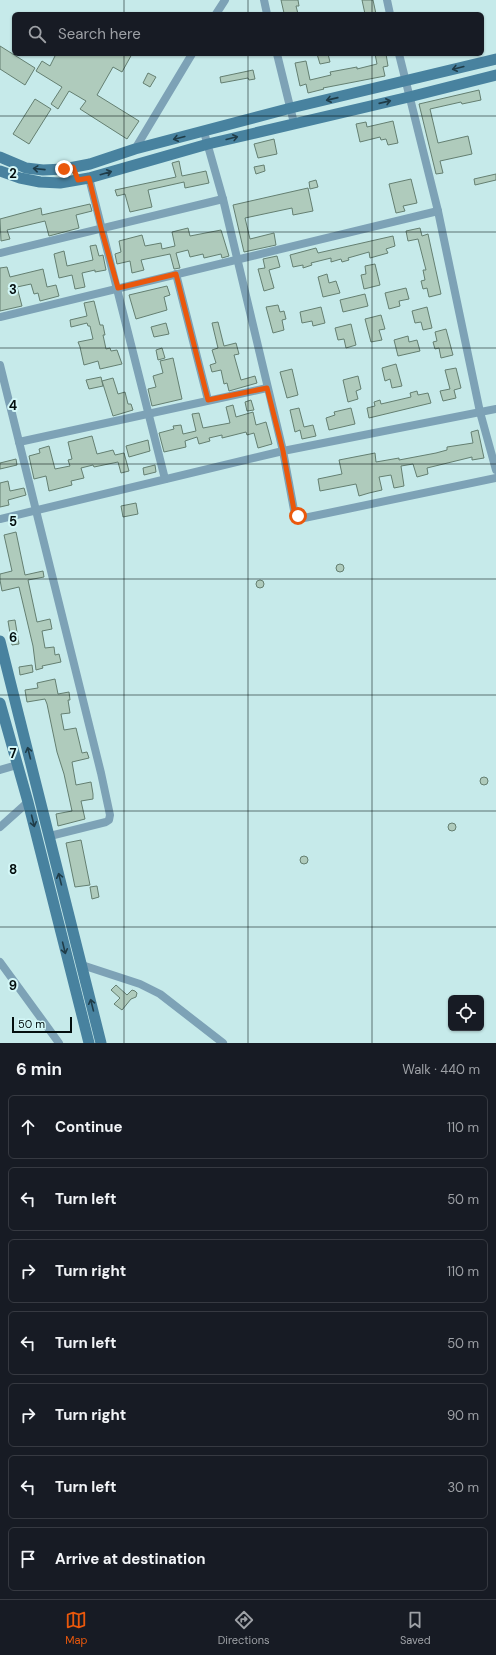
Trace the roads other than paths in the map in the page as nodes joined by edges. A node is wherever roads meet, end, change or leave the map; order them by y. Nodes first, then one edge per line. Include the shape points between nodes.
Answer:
1 (225, 0) edge
2 (264, 0) edge
3 (387, 0) edge
4 (217, 12) edge
5 (267, 12) edge
6 (390, 12) edge
7 (191, 56) edge
8 (278, 56) edge
9 (400, 56) edge
10 (496, 59) edge
11 (496, 75) edge
12 (406, 82) junction
13 (409, 97) junction
14 (291, 108) junction
15 (294, 123) junction
16 (204, 132) junction
17 (208, 144) junction
18 (135, 149) junction
19 (0, 157) edge
20 (73, 167) junction
21 (0, 171) edge
22 (89, 178) junction
23 (78, 180) junction
24 (223, 199) junction
25 (438, 211) junction
26 (101, 228) junction
27 (0, 253) edge
28 (237, 259) junction
29 (176, 274) junction
30 (118, 288) junction
31 (0, 317) edge
32 (0, 365) edge
33 (267, 388) junction
34 (3, 389) edge
35 (208, 400) junction
36 (496, 409) edge
37 (480, 412) junction
38 (148, 415) junction
39 (19, 442) junction
40 (283, 451) junction
41 (496, 470) edge
42 (496, 478) edge
43 (165, 479) junction
44 (35, 511) junction
45 (0, 519) edge
46 (0, 641) edge
47 (0, 703) edge
48 (17, 765) junction
49 (0, 770) edge
50 (28, 802) junction
51 (0, 826) edge
52 (50, 836) junction
53 (0, 962) edge
54 (82, 964) junction
55 (59, 1043) edge
56 (89, 1043) edge
57 (101, 1043) edge
58 (223, 1043) edge

1 - 4 street
2 - 5 street
3 - 6 street
7 - 18 street
8 - 14 street
9 - 12 street
10 -> 12 main road
11 - 13 main road
12 - 13 street
12 -> 14 main road
15 -> 13 main road
13 - 25 street
14 - 15 street
14 - 16 main road
17 -> 15 main road
16 - 17 street
16 -> 18 main road
22 -> 17 main road
17 - 24 street
18 - 20 main road
20 -> 19 main road via 43,170 26,168
20 - 23 main road
21 - 23 main road via 40,182 60,183
22 - 23 main road
22 - 26 street
24 - 26 street
24 - 28 street
25 - 28 street
25 - 37 street
26 - 27 street
26 - 30 street
28 - 29 street
28 - 33 street
29 - 30 street
29 - 35 street
30 - 31 street
30 - 38 street
32 - 34 street
33 - 35 street
33 - 40 street
34 - 39 street
35 - 38 street
36 - 37 street
37 - 40 street
37 - 41 street
38 - 39 street
38 - 43 street
39 - 44 street
40 - 42 street via 294,510 298,516 304,518
40 - 43 street
43 - 44 street
44 - 45 street
44 - 52 street via 110,815 106,822
52 -> 46 main road
47 - 48 main road
48 - 49 street
48 - 50 main road
50 - 51 street
50 -> 56 main road
54 -> 52 main road
53 - 55 street
57 -> 54 main road
54 - 58 street via 140,984 160,994

